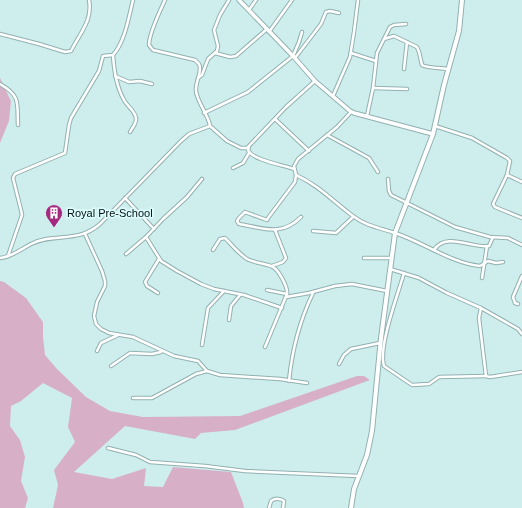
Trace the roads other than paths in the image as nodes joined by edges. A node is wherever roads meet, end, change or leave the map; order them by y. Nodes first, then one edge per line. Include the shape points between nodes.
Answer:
1 (89, 0) edge
2 (133, 0) edge
3 (165, 0) edge
4 (229, 0) edge
5 (239, 0) edge
6 (256, 0) edge
7 (292, 0) edge
8 (358, 0) edge
9 (462, 0) edge
10 (249, 10) junction
11 (339, 13) dead end
12 (406, 24) dead end
13 (268, 30) junction
14 (302, 32) dead end
15 (0, 34) edge
16 (383, 39) junction
17 (407, 42) junction
18 (215, 53) junction
19 (351, 53) junction
20 (113, 55) junction
21 (294, 57) junction
22 (376, 61) junction
23 (404, 69) dead end
24 (449, 69) junction
25 (115, 76) junction
26 (197, 78) junction
27 (315, 81) junction
28 (0, 84) edge
29 (152, 84) dead end
30 (373, 88) junction
31 (407, 89) dead end
32 (333, 96) junction
33 (351, 112) junction
34 (204, 113) junction
35 (367, 117) junction
36 (275, 119) junction
37 (18, 125) dead end
38 (210, 126) junction
39 (435, 126) junction
40 (130, 132) dead end
41 (433, 134) junction
42 (327, 135) junction
43 (249, 147) junction
44 (309, 151) junction
45 (249, 153) junction
46 (233, 168) dead end
47 (294, 169) junction
48 (378, 172) dead end
49 (296, 175) junction
50 (507, 175) junction
51 (202, 179) dead end
52 (388, 179) dead end
53 (522, 182) edge
54 (125, 198) junction
55 (406, 202) junction
56 (353, 216) junction
57 (301, 217) dead end
58 (522, 218) edge
59 (154, 229) junction
60 (275, 230) junction
61 (313, 231) dead end
62 (395, 233) junction
63 (85, 234) junction
64 (146, 237) junction
65 (493, 237) junction
66 (522, 245) edge
67 (487, 246) junction
68 (213, 250) dead end
69 (434, 250) junction
70 (126, 254) dead end
71 (8, 256) junction
72 (158, 257) junction
73 (0, 258) edge
74 (364, 258) dead end
75 (391, 258) junction
76 (502, 262) dead end
77 (485, 263) junction
78 (272, 266) junction
79 (390, 269) junction
80 (404, 273) junction
81 (482, 278) dead end
82 (522, 278) edge
83 (267, 290) dead end
84 (225, 291) junction
85 (387, 291) junction
86 (314, 292) junction
87 (158, 293) dead end
88 (241, 294) junction
89 (287, 296) junction
90 (518, 304) dead end
91 (282, 308) junction
92 (481, 308) junction
93 (229, 320) dead end
94 (119, 334) junction
95 (522, 334) edge
96 (380, 343) junction
97 (202, 345) dead end
98 (265, 347) dead end
99 (98, 351) dead end
100 (162, 352) junction
101 (340, 364) dead end
102 (111, 366) dead end
103 (207, 371) junction
104 (522, 372) edge
105 (486, 376) junction
106 (288, 381) junction
107 (307, 383) dead end
108 (133, 398) dead end
109 (108, 448) dead end
110 (358, 476) junction
111 (269, 508) edge
112 (283, 508) edge
113 (351, 508) edge

1 - 15 street via 89,19 69,52
2 - 20 street via 125,30
3 - 26 street via 149,45 156,51 197,61 201,68
4 - 18 street via 214,30 218,46
5 - 10 street
6 - 10 street
7 - 13 street
8 - 19 street
9 - 24 main road
10 - 13 street
11 - 21 street via 326,12 321,24
12 - 16 street via 391,26
13 - 18 street via 236,56
13 - 21 street
14 - 21 street
16 - 17 street via 394,36
16 - 22 street
17 - 23 street
17 - 24 street via 418,49 423,66
18 - 26 street via 208,59 202,75
19 - 22 street
19 - 32 street
20 - 25 street
20 - 71 street via 103,56 99,71 71,118 65,153 15,174 13,178 22,215
21 - 27 street
21 - 34 street via 248,92
22 - 30 street
24 - 39 main road
25 - 29 street via 129,82
25 - 40 street via 118,89 136,118
26 - 34 street via 196,94
27 - 32 street
27 - 36 street
28 - 37 street via 12,91 16,99
30 - 31 street
30 - 35 street
32 - 33 street
33 - 35 street
33 - 42 street
34 - 38 street
35 - 41 street
36 - 43 street
36 - 44 street
38 - 43 street via 227,141 244,148
38 - 54 street via 181,140
39 - 41 main road
39 - 50 street via 472,138 507,158 510,161
41 - 55 main road
42 - 44 street
42 - 48 street via 369,158
43 - 45 street
44 - 47 street via 298,159
45 - 46 street via 244,162
45 - 47 street
47 - 49 street
49 - 56 street via 328,195
49 - 60 street via 295,182 267,220 245,212 237,221 239,224
50 - 53 street
50 - 58 street via 493,204
51 - 59 street
52 - 55 street via 390,193
54 - 59 street
54 - 63 street via 100,224
55 - 62 main road
55 - 65 street via 455,226 475,234
56 - 61 street via 336,233
56 - 62 street via 372,227
57 - 60 street via 292,225
59 - 64 street
60 - 78 street via 286,258
62 - 69 street
62 - 75 main road
63 - 71 street via 45,239
63 - 94 street via 105,281 94,312 94,321 100,329
64 - 70 street
64 - 72 street
65 - 66 street via 508,238
65 - 67 street via 491,245
67 - 69 street via 446,242 439,244
67 - 77 street
68 - 78 street via 220,239 225,238 236,251 249,260
69 - 77 street via 465,263 480,266
71 - 73 street
72 - 84 street via 201,284
72 - 87 street via 145,282
74 - 75 street
75 - 79 main road
76 - 77 street
77 - 81 street
78 - 89 street via 284,281
79 - 80 street
79 - 85 main road
80 - 92 street
80 - 105 street via 385,341 384,366 412,385 429,384 439,377
82 - 90 street via 513,297
83 - 89 street
84 - 88 street
84 - 97 street via 208,308
85 - 86 street via 352,284
85 - 96 main road
86 - 89 street
86 - 106 street via 306,309 292,356
88 - 91 street
88 - 93 street via 231,306
89 - 91 street
91 - 98 street
92 - 95 street via 518,329
92 - 105 street via 479,318
94 - 99 street via 101,343
94 - 100 street via 141,340
96 - 101 street via 351,349 344,355
96 - 110 main road via 372,430 367,455
100 - 102 street via 130,353
100 - 103 street via 198,361
103 - 106 street via 220,375
103 - 108 street via 196,374 152,398
104 - 105 street
106 - 107 street
109 - 110 street via 136,455 150,462 245,471
110 - 113 main road via 352,493
111 - 112 street via 271,501 275,499 284,501

